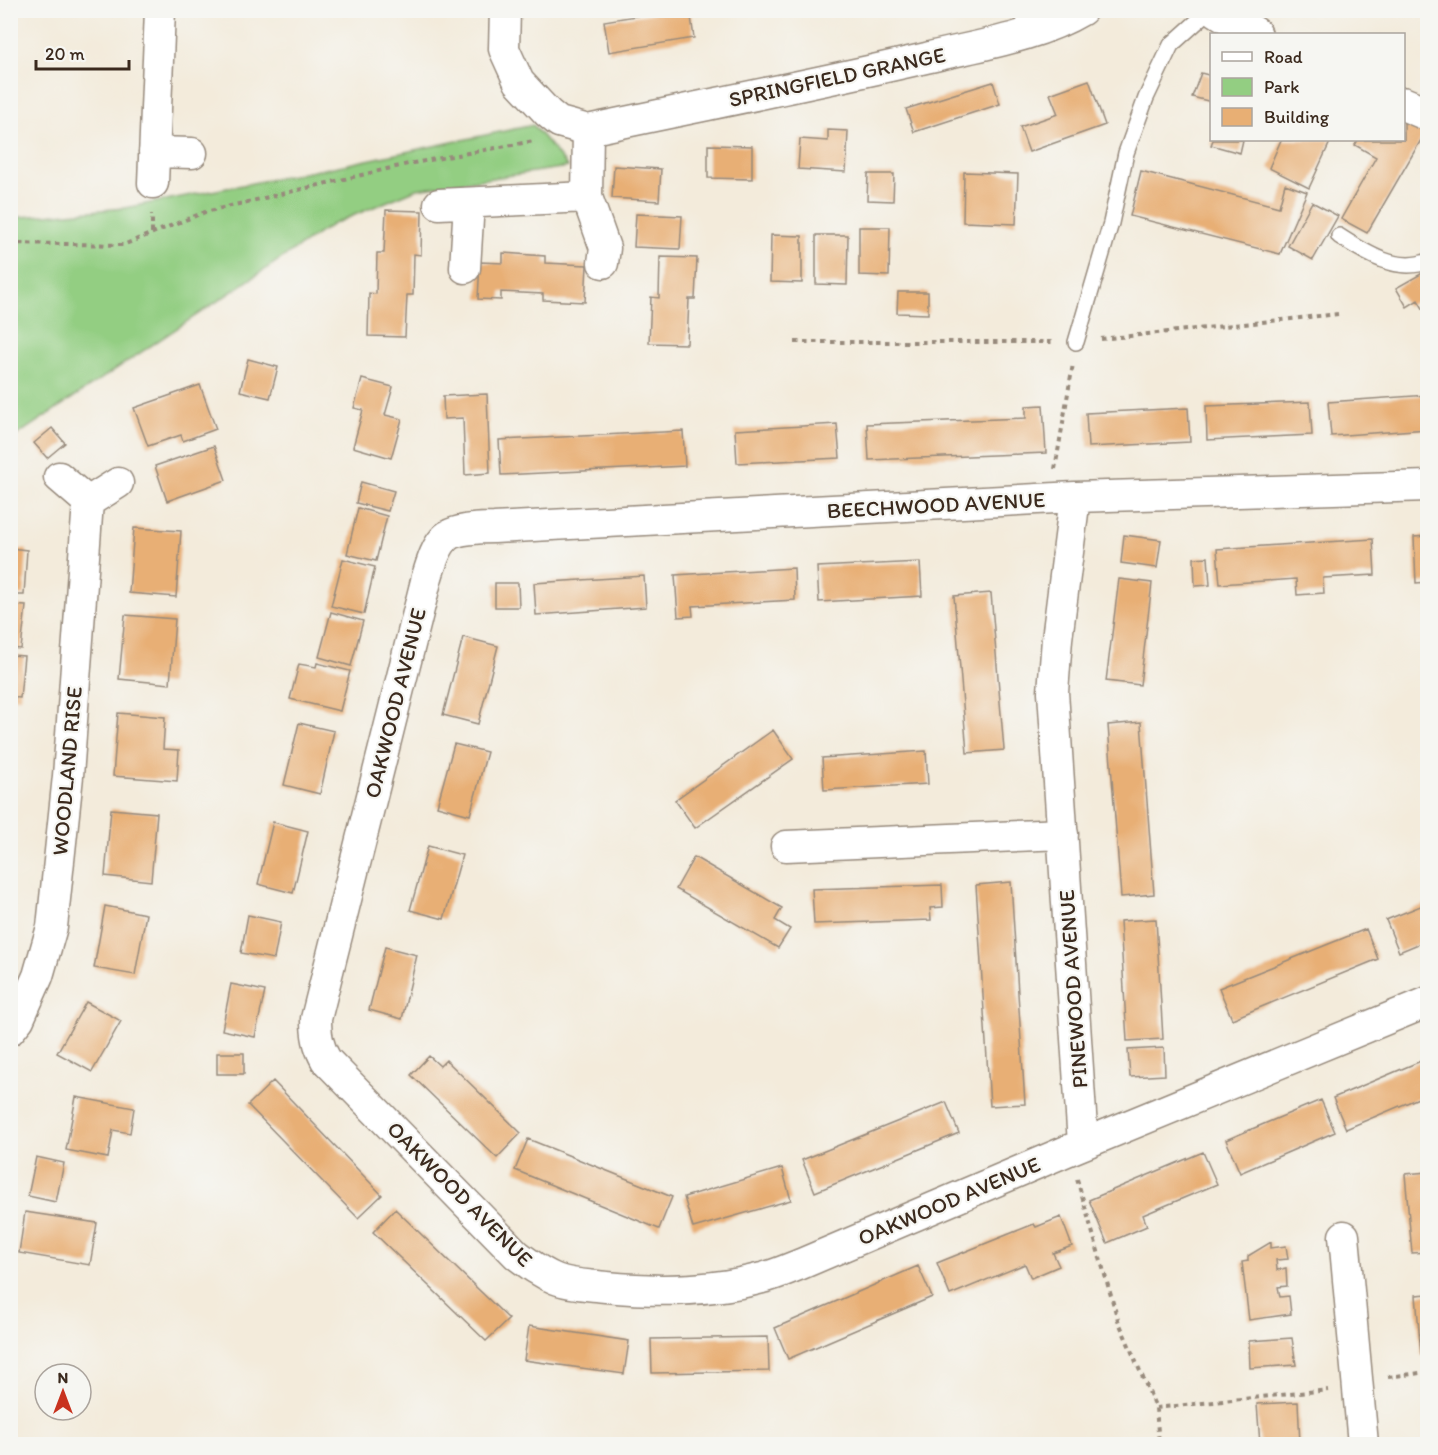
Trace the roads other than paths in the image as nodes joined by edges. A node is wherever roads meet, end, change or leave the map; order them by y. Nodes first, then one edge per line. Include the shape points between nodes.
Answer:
1 (160, 10) edge
2 (505, 10) edge
3 (1082, 10) edge
4 (1210, 10) edge
5 (1217, 10) edge
6 (1026, 22) edge
7 (1253, 33) edge
8 (1405, 104) edge
9 (1428, 114) edge
10 (588, 130) junction
11 (154, 152) junction
12 (192, 153) dead end
13 (153, 183) dead end
14 (587, 197) junction
15 (469, 203) junction
16 (439, 204) dead end
17 (1339, 236) dead end
18 (1428, 261) edge
19 (603, 263) dead end
20 (465, 268) dead end
21 (1076, 342) road end
22 (59, 477) dead end
23 (118, 483) dead end
24 (1428, 486) edge
25 (1063, 498) junction
26 (88, 502) junction
27 (447, 536) joint
28 (1063, 834) junction
29 (786, 846) dead end
30 (1428, 1002) edge
31 (10, 1030) edge
32 (1076, 1147) junction
33 (1344, 1236) dead end
34 (1363, 1444) edge

1 - 11 street
2 - 10 street, SPRINGFIELD GRANGE via 504,49 519,82 559,122
3 - 6 street, SPRINGFIELD GRANGE via 1067,19
4 - 21 lane via 1171,45 1146,98 1126,153 1111,223
5 - 7 street
6 - 10 street, SPRINGFIELD GRANGE via 892,66
8 - 9 street
10 - 14 street
11 - 12 street
11 - 13 street
14 - 15 street
14 - 19 street via 605,248
15 - 16 street
15 - 20 street
17 - 18 lane via 1371,256 1393,263 1413,265
22 - 26 street
23 - 26 street
24 - 25 street, BEECHWOOD AVENUE
25 - 27 street, BEECHWOOD AVENUE via 485,528
25 - 28 street, PINEWOOD AVENUE via 1053,692
26 - 31 street, WOODLAND RISE via 68,776 52,927 38,976
27 - 32 street, OAKWOOD AVENUE via 434,555 427,577 319,1005 316,1034 326,1060 516,1255 536,1270 579,1284 656,1290 729,1286 801,1264
28 - 29 street
28 - 32 street, PINEWOOD AVENUE
30 - 32 street, OAKWOOD AVENUE
33 - 34 street

